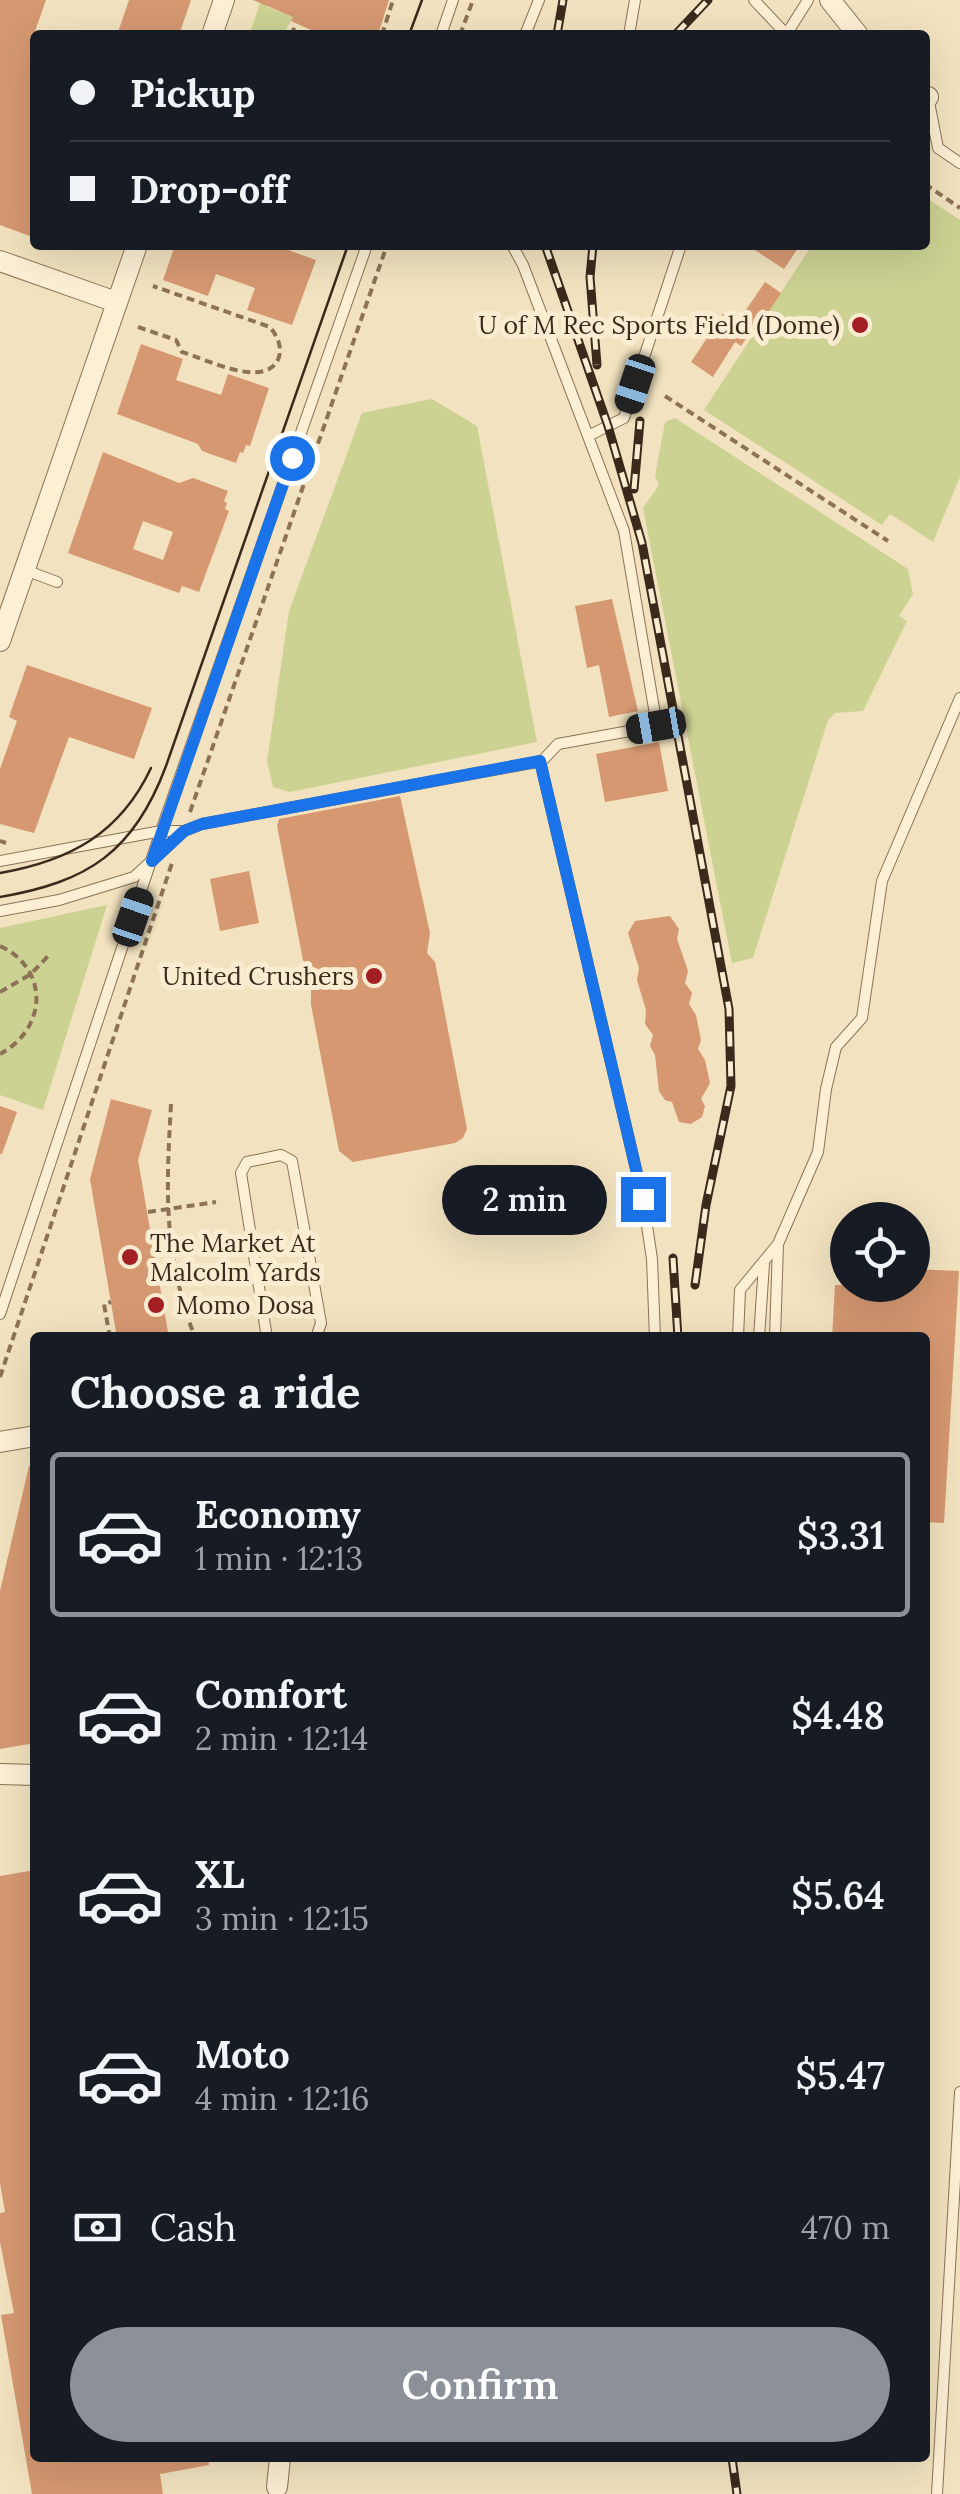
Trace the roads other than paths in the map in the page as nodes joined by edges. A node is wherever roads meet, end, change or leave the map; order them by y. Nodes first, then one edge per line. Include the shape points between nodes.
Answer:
1 (224, 0) edge
2 (453, 0) edge
3 (539, 0) edge
4 (635, 0) edge
5 (754, 0) edge
6 (808, 0) edge
7 (830, 0) edge
8 (214, 30) edge
9 (443, 30) edge
10 (527, 30) edge
11 (630, 30) edge
12 (781, 30) edge
13 (789, 30) edge
14 (854, 30) edge
15 (930, 110) edge
16 (960, 163) edge
17 (135, 250) edge
18 (365, 250) edge
19 (514, 250) edge
20 (679, 250) edge
21 (0, 261) edge
22 (116, 302) junction
23 (590, 436) junction
24 (25, 570) junction
25 (56, 582) dead end
26 (0, 641) edge
27 (960, 698) edge
28 (540, 761) junction
29 (161, 830) junction
30 (184, 831) junction
31 (0, 861) edge
32 (152, 861) junction
33 (0, 911) edge
34 (778, 1244) junction
35 (764, 1262) junction
36 (0, 1314) edge
37 (266, 1332) edge
38 (318, 1332) edge
39 (655, 1332) edge
40 (738, 1332) edge
41 (759, 1332) edge
42 (775, 1332) edge
43 (30, 1437) edge
44 (0, 1442) edge
45 (0, 1774) edge
46 (30, 1776) edge
47 (960, 2092) edge
48 (280, 2462) edge
49 (276, 2490) edge
50 (938, 2494) edge

1 - 8 street
2 - 9 lane
3 - 10 lane
4 - 11 lane
5 - 12 lane
6 - 13 lane
7 - 14 street
15 - 16 lane via 938,148
17 - 22 street
18 - 29 lane
19 - 23 lane
20 - 23 lane via 624,418
21 - 22 street
22 - 24 street
23 - 28 lane via 624,531 656,726 558,744
24 - 25 lane
24 - 26 street
27 - 34 lane via 882,882 862,1018 836,1046 818,1152
28 - 30 lane
28 - 39 lane via 643,1199
29 - 30 lane
29 - 31 lane
29 - 32 lane
30 - 32 lane
32 - 33 lane via 134,877 98,889
32 - 36 lane
34 - 35 lane
34 - 42 lane
35 - 40 lane via 740,1290
35 - 41 lane
37 - 38 lane via 241,1173 248,1162 281,1155 292,1161
43 - 44 street
45 - 46 street
47 - 50 lane
48 - 49 street

